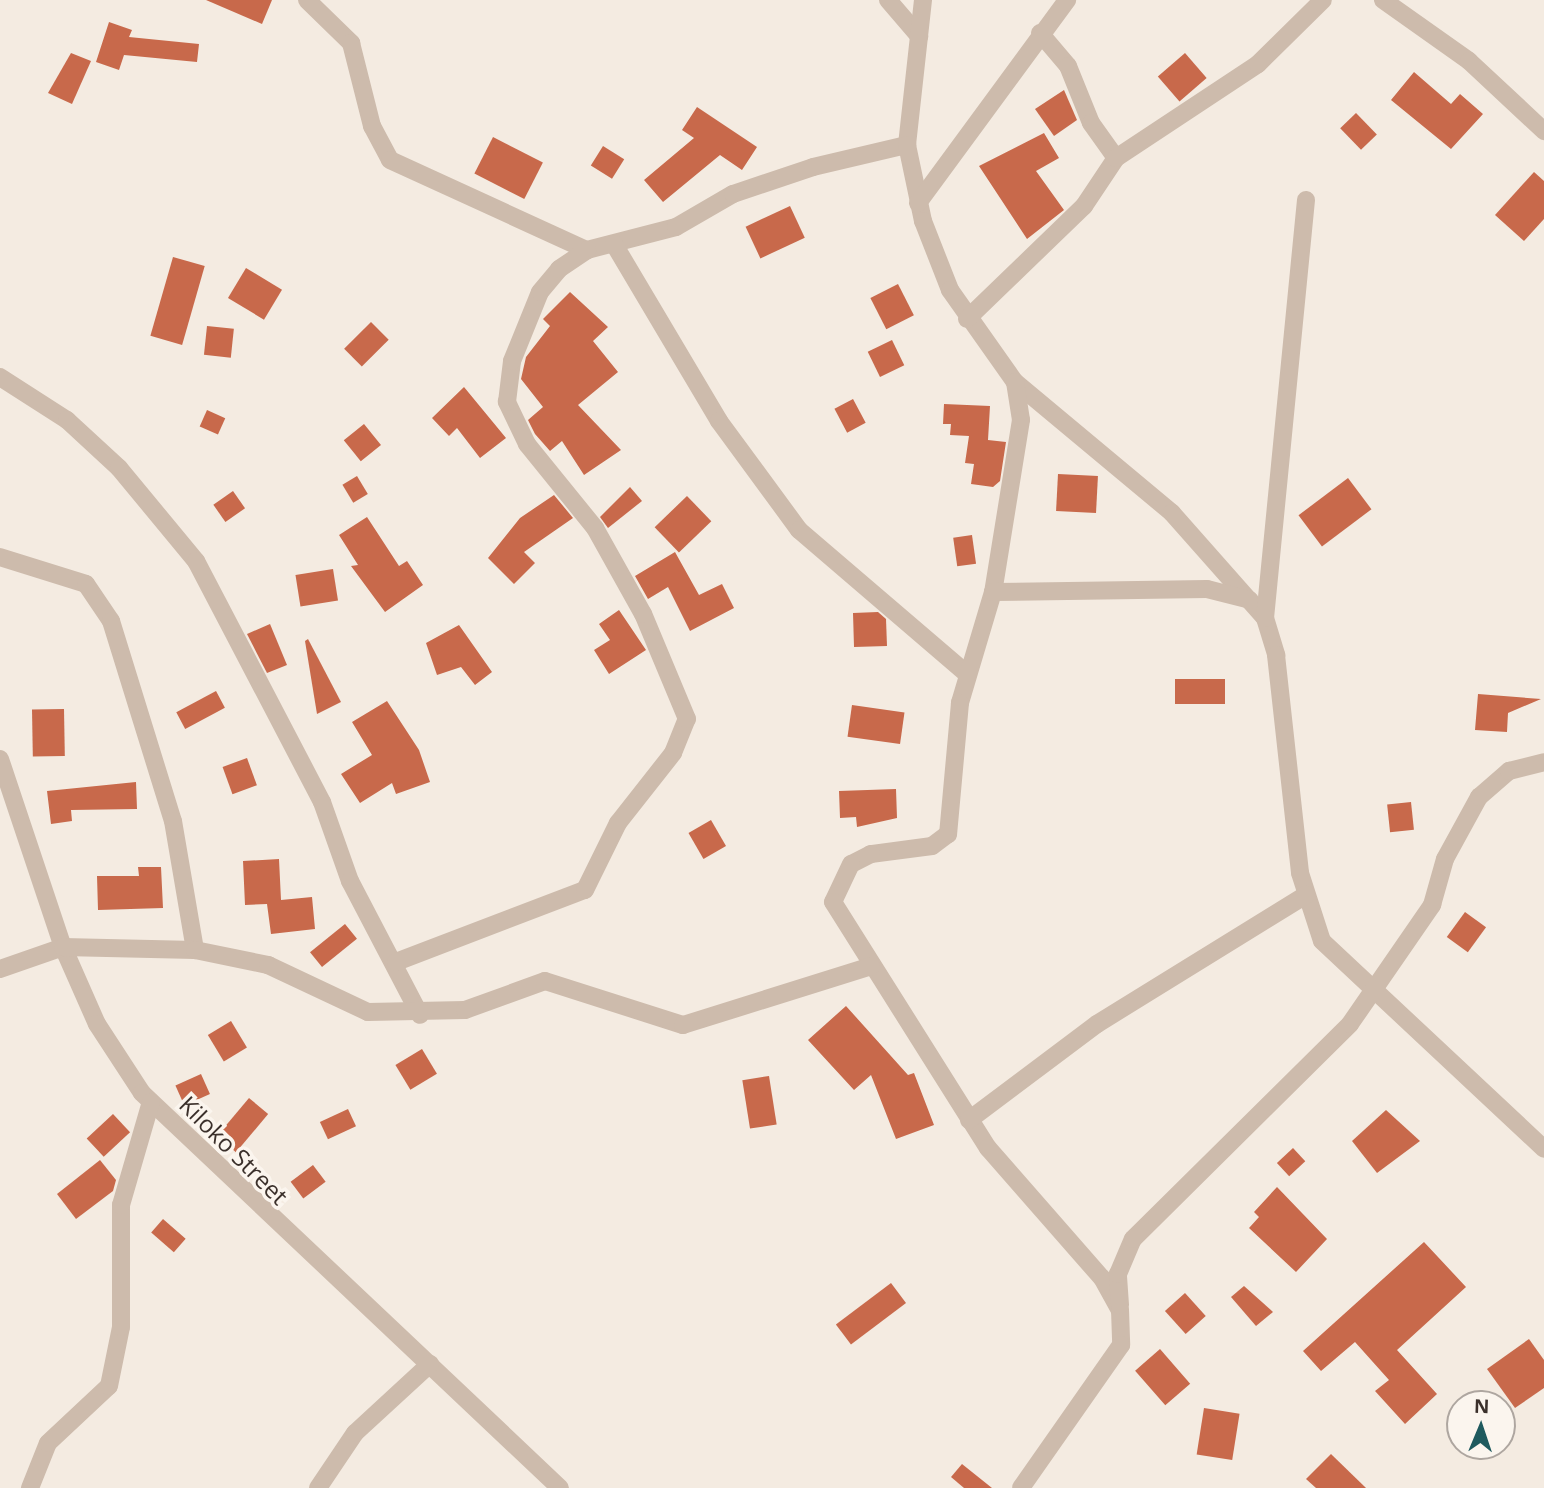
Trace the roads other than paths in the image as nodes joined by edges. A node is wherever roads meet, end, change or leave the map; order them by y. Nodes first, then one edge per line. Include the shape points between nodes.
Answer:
1 (307, 0) edge
2 (888, 0) edge
3 (923, 0) edge
4 (1067, 0) edge
5 (1323, 0) edge
6 (1383, 0) edge
7 (1040, 33) junction
8 (919, 36) junction
9 (1544, 131) edge
10 (907, 145) junction
11 (1116, 158) junction
12 (1306, 200) dead end
13 (918, 204) junction
14 (614, 244) junction
15 (587, 250) junction
16 (967, 319) junction
17 (0, 377) edge
18 (1014, 382) junction
19 (0, 557) edge
20 (993, 592) junction
21 (1253, 601) junction
22 (1265, 618) junction
23 (966, 673) junction
24 (0, 759) edge
25 (1544, 762) edge
26 (1306, 895) junction
27 (63, 947) junction
28 (195, 950) junction
29 (396, 962) junction
30 (871, 966) junction
31 (0, 969) edge
32 (1371, 993) junction
33 (420, 1015) junction
34 (151, 1102) junction
35 (969, 1120) junction
36 (1544, 1149) edge
37 (1120, 1310) junction
38 (430, 1364) junction
39 (30, 1488) edge
40 (317, 1488) edge
41 (560, 1488) edge
42 (1021, 1488) edge

1 - 15 street via 351,43 372,126 390,160 419,178 458,186
2 - 8 street
3 - 8 street
4 - 7 street
5 - 11 street via 1258,64
6 - 9 street via 1469,61
7 - 11 street via 1068,66 1091,123
7 - 13 street
8 - 10 street
10 - 13 street
10 - 14 street via 733,194 676,228
11 - 16 street via 1084,206
12 - 22 street
13 - 16 street
14 - 15 street
14 - 23 street via 719,421 799,530
15 - 29 street via 559,269 540,292 512,361 507,402 527,444 596,528 643,614 687,719 673,753 618,823 585,890
16 - 18 street
17 - 29 street via 67,420 119,468 196,561 322,802 350,881
18 - 20 street via 1021,420
18 - 21 street via 1172,513
19 - 28 street via 86,584 111,621 173,821
20 - 21 street via 1207,589
20 - 23 street
21 - 22 street
22 - 26 street
23 - 30 street via 948,834 932,846 861,859 835,888 837,916
24 - 27 street, Kiloko Street
25 - 32 street via 1509,771 1479,797 1445,859 1432,905
26 - 32 street via 1322,941
26 - 35 street via 1097,1024
27 - 28 street
27 - 31 street
27 - 34 street, Kiloko Street via 97,1024
28 - 33 street via 268,965 368,1012
29 - 33 street
30 - 33 street via 699,1025 622,1008 545,981 465,1010
30 - 35 street
32 - 36 street via 1488,1090
32 - 37 street via 1350,1024 1255,1124 1133,1239 1118,1275
34 - 38 street, Kiloko Street
34 - 39 street via 121,1205 121,1327 109,1386 48,1443
35 - 37 street via 1102,1278
37 - 42 street via 1121,1345
38 - 40 street via 355,1433
38 - 41 street, Kiloko Street

